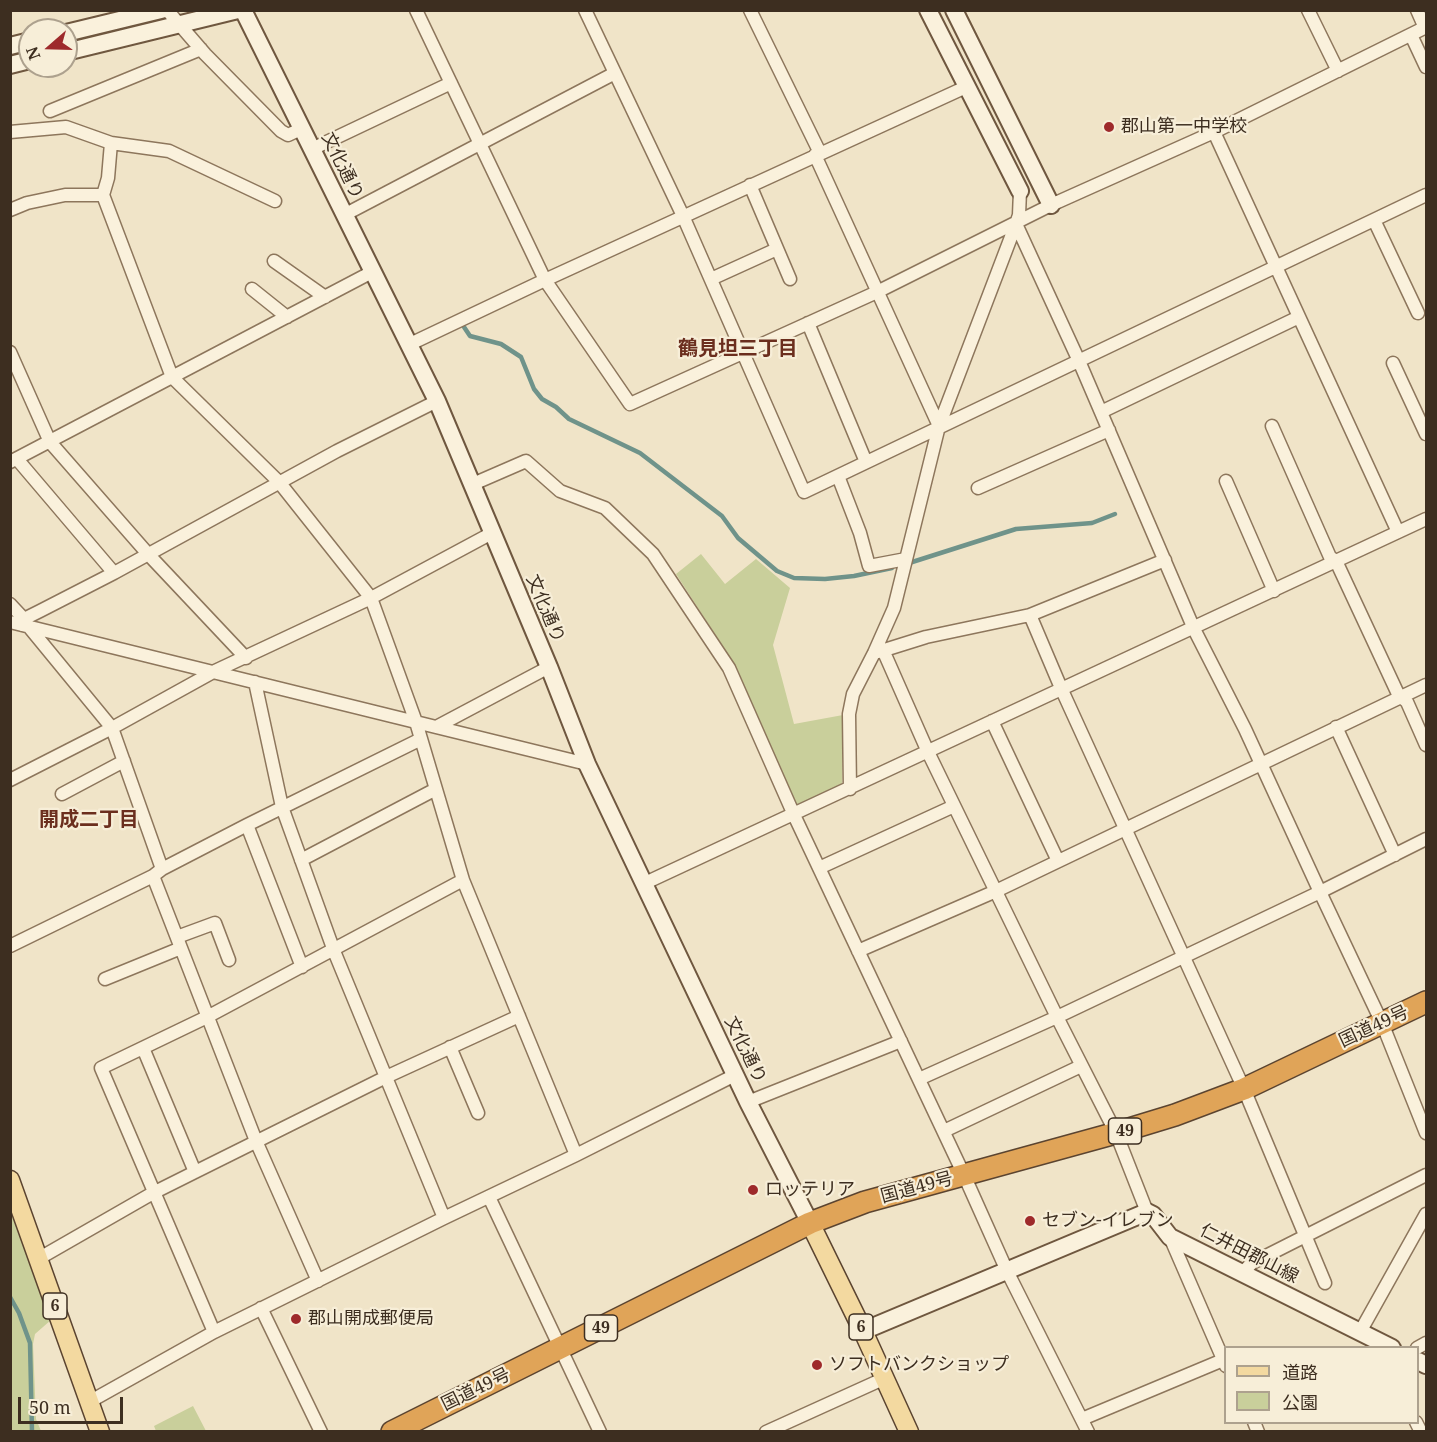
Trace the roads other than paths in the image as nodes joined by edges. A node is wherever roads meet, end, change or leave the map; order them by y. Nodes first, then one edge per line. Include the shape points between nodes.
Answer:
1 (161, 10) edge
2 (167, 10) edge
3 (238, 10) edge
4 (243, 10) edge
5 (416, 10) edge
6 (585, 10) edge
7 (750, 10) edge
8 (928, 10) edge
9 (954, 10) edge
10 (1308, 10) edge
11 (1417, 10) edge
12 (180, 24) junction
13 (1426, 28) edge
14 (78, 30) edge
15 (1411, 35) junction
16 (78, 49) edge
17 (201, 50) junction
18 (1426, 67) edge
19 (1338, 71) junction
20 (615, 73) junction
21 (986, 75) junction
22 (451, 83) junction
23 (966, 87) junction
24 (50, 111) dead end
25 (301, 129) junction
26 (10, 132) edge
27 (1214, 132) junction
28 (1015, 133) junction
29 (111, 143) junction
30 (480, 144) junction
31 (312, 150) junction
32 (818, 154) junction
33 (750, 185) junction
34 (1020, 191) junction
35 (103, 195) junction
36 (1426, 195) edge
37 (275, 201) dead end
38 (1052, 205) junction
39 (10, 210) edge
40 (344, 215) junction
41 (683, 216) junction
42 (1374, 220) junction
43 (1016, 224) junction
44 (777, 249) junction
45 (274, 261) dead end
46 (1276, 267) junction
47 (372, 272) junction
48 (711, 279) junction
49 (790, 279) dead end
50 (545, 280) junction
51 (252, 289) dead end
52 (877, 292) junction
53 (325, 297) junction
54 (1418, 313) dead end
55 (287, 317) junction
56 (1299, 317) junction
57 (808, 323) junction
58 (408, 345) junction
59 (10, 352) edge
60 (744, 352) junction
61 (1079, 361) junction
62 (1393, 363) dead end
63 (172, 377) junction
64 (437, 401) junction
65 (1101, 411) junction
66 (939, 426) junction
67 (1272, 426) dead end
68 (1109, 430) junction
69 (1426, 434) edge
70 (50, 442) junction
71 (14, 461) edge
72 (866, 462) junction
73 (838, 476) junction
74 (1226, 481) dead end
75 (279, 482) junction
76 (473, 484) junction
77 (978, 488) dead end
78 (1426, 519) edge
79 (1398, 532) junction
80 (492, 533) junction
81 (148, 554) junction
82 (906, 559) junction
83 (1164, 560) junction
84 (1336, 561) junction
85 (114, 573) junction
86 (1274, 591) junction
87 (371, 598) junction
88 (10, 604) edge
89 (1030, 615) junction
90 (19, 624) edge
91 (1194, 629) junction
92 (879, 651) junction
93 (246, 658) junction
94 (549, 667) junction
95 (216, 671) junction
96 (255, 682) junction
97 (1426, 686) edge
98 (1061, 688) junction
99 (1402, 697) junction
100 (992, 721) junction
101 (416, 722) junction
102 (436, 727) junction
103 (112, 728) junction
104 (1336, 728) junction
105 (421, 739) junction
106 (1426, 745) edge
107 (928, 752) junction
108 (124, 761) junction
109 (587, 764) junction
110 (1260, 764) junction
111 (10, 780) edge
112 (436, 789) junction
113 (850, 789) junction
114 (62, 794) dead end
115 (954, 806) junction
116 (282, 807) junction
117 (794, 815) junction
118 (247, 825) junction
119 (1126, 828) junction
120 (1426, 839) edge
121 (1395, 855) junction
122 (301, 860) junction
123 (1058, 861) junction
124 (819, 868) junction
125 (158, 872) junction
126 (463, 880) junction
127 (643, 884) junction
128 (996, 891) junction
129 (1320, 892) junction
130 (179, 943) junction
131 (10, 946) edge
132 (334, 951) junction
133 (858, 951) junction
134 (1184, 958) junction
135 (229, 960) dead end
136 (302, 967) junction
137 (105, 979) dead end
138 (1426, 1002) edge
139 (519, 1016) junction
140 (207, 1017) junction
141 (1057, 1017) junction
142 (1382, 1023) junction
143 (901, 1041) junction
144 (450, 1047) junction
145 (143, 1048) junction
146 (1081, 1066) junction
147 (735, 1075) junction
148 (386, 1077) junction
149 (919, 1079) junction
150 (1244, 1089) junction
151 (748, 1102) junction
152 (478, 1113) dead end
153 (944, 1131) junction
154 (1116, 1133) junction
155 (1426, 1133) edge
156 (256, 1141) junction
157 (576, 1155) junction
158 (195, 1172) junction
159 (964, 1175) junction
160 (1426, 1175) edge
161 (10, 1180) edge
162 (153, 1193) junction
163 (489, 1197) junction
164 (1148, 1212) junction
165 (1426, 1214) edge
166 (444, 1218) junction
167 (810, 1223) junction
168 (1170, 1237) junction
169 (1306, 1237) junction
170 (38, 1259) junction
171 (1007, 1271) junction
172 (1242, 1273) junction
173 (318, 1281) junction
174 (1325, 1283) dead end
175 (261, 1308) junction
176 (863, 1331) junction
177 (214, 1332) junction
178 (1370, 1340) edge
179 (1389, 1346) edge
180 (561, 1348) junction
181 (1224, 1363) edge
182 (883, 1379) junction
183 (89, 1402) junction
184 (1082, 1419) junction
185 (100, 1431) edge
186 (321, 1431) edge
187 (392, 1431) edge
188 (600, 1431) edge
189 (766, 1431) edge
190 (909, 1431) edge
191 (1088, 1431) edge

1 - 14 street
2 - 12 street
3 - 12 street
4 - 25 street, 文化通り
5 - 22 street
6 - 20 street
7 - 32 street
8 - 23 street
9 - 21 street
10 - 19 street
11 - 13 street
12 - 16 street
12 - 17 street
13 - 15 street
15 - 18 street
15 - 19 street
17 - 24 street
17 - 25 street via 281,130 288,135
19 - 27 street
20 - 30 street
20 - 41 street
21 - 23 street
21 - 28 street
22 - 30 street
22 - 31 street
23 - 32 street
23 - 34 street
25 - 31 street, 文化通り
26 - 29 street via 66,127
27 - 38 street
27 - 46 street
28 - 34 street
28 - 38 street
29 - 35 street
29 - 37 street via 169,151
30 - 40 street
30 - 50 street
31 - 40 street, 文化通り
32 - 33 street
32 - 52 street
33 - 41 street
33 - 44 street
34 - 43 street
35 - 39 street via 65,195
35 - 63 street
36 - 42 street
38 - 43 street
40 - 47 street, 文化通り
41 - 48 street
41 - 50 street
42 - 46 street
42 - 54 street
43 - 52 street
43 - 61 street
43 - 66 street
44 - 48 street
44 - 49 street
45 - 53 street
46 - 56 street
46 - 61 street
47 - 53 street
47 - 58 street, 文化通り
48 - 60 street
50 - 58 street
50 - 60 street via 630,404
51 - 55 street
52 - 57 street
52 - 66 street
53 - 55 street
55 - 63 street
56 - 65 street
56 - 79 street
57 - 60 street
57 - 72 street
58 - 64 street, 文化通り
59 - 70 street
60 - 73 street via 804,492
61 - 65 street
61 - 66 street
62 - 69 street
63 - 70 street
63 - 75 street
64 - 75 street
64 - 76 street, 文化通り
65 - 68 street
66 - 72 street
66 - 82 street
67 - 84 street via 1330,557
68 - 77 street
68 - 83 street
70 - 71 street
70 - 81 street
71 - 85 street
72 - 73 street
73 - 82 street via 869,566
74 - 86 street
75 - 81 street
75 - 87 street
76 - 80 street, 文化通り
76 - 117 street via 526,461 560,491 605,508 653,554 729,668
78 - 79 street
79 - 84 street
80 - 87 street
80 - 94 street, 文化通り
81 - 85 street
81 - 93 street
82 - 92 street
83 - 89 street
83 - 91 street
84 - 86 street
84 - 99 street
85 - 90 street
86 - 91 street
87 - 93 street
87 - 101 street
88 - 90 street
89 - 92 street
89 - 98 street
90 - 95 street
90 - 103 street
91 - 98 street
91 - 110 street
92 - 107 street
92 - 113 street via 853,694 849,714
93 - 95 street
94 - 102 street
94 - 109 street, 文化通り
95 - 96 street
95 - 103 street
96 - 101 street
96 - 116 street
97 - 99 street
98 - 100 street
98 - 119 street
99 - 104 street
99 - 106 street
100 - 107 street
100 - 123 street
101 - 102 street
101 - 105 street
102 - 109 street
103 - 108 street
103 - 111 street
104 - 110 street
104 - 121 street
105 - 112 street
105 - 116 street
107 - 113 street
107 - 115 street
108 - 114 street
108 - 125 street
109 - 127 street, 文化通り
110 - 119 street
110 - 129 street
112 - 122 street
112 - 126 street
113 - 117 street
115 - 124 street
115 - 128 street
116 - 118 street
116 - 122 street
117 - 124 street
117 - 127 street
118 - 125 street
118 - 136 street
119 - 123 street
119 - 134 street
120 - 121 street
121 - 129 street
122 - 132 street
123 - 128 street
124 - 133 street
125 - 130 street
125 - 131 street
126 - 132 street
126 - 139 street
127 - 147 street, 文化通り
128 - 133 street
128 - 141 street
129 - 134 street
129 - 142 street
130 - 135 street via 214,923
130 - 137 street
130 - 140 street
132 - 136 street
132 - 148 street
133 - 143 street
134 - 141 street
134 - 150 street
136 - 140 street
138 - 142 highway, 国道49号 / 49
139 - 144 street
139 - 157 street
140 - 145 street
140 - 156 street
141 - 146 street
141 - 149 street
142 - 150 highway, 国道49号 / 49
142 - 155 street
143 - 149 street
143 - 151 street
144 - 148 street
144 - 152 street
145 - 158 street
145 - 162 street via 101,1068
146 - 153 street
146 - 154 street
147 - 151 street, 文化通り
147 - 157 street
148 - 156 street
148 - 166 street
149 - 153 street
150 - 154 highway, 国道49号 / 49
150 - 169 street
151 - 167 street, 文化通り
153 - 159 street
154 - 159 highway, 国道49号 / 49
154 - 164 street
156 - 158 street
156 - 173 street
157 - 163 street
158 - 162 street
159 - 167 highway, 国道49号 / 49 via 865,1202
159 - 171 street
160 - 169 street
161 - 170 main road, 6
162 - 170 street
162 - 177 street
163 - 166 street
163 - 180 street
164 - 168 street, 仁井田郡山線
164 - 171 street
165 - 178 street
166 - 173 street
167 - 176 main road, 6
167 - 180 highway, 国道49号 / 49
168 - 172 street, 仁井田郡山線
168 - 181 street
169 - 172 street via 1252,1263
169 - 174 street
170 - 183 main road, 6
171 - 176 street
171 - 184 street
172 - 178 street, 仁井田郡山線
173 - 175 street
175 - 177 street
175 - 186 street
176 - 182 main road, 6
177 - 183 street
178 - 179 street, 仁井田郡山線
180 - 187 highway, 国道49号 / 49
180 - 188 street
181 - 184 street
182 - 189 street
182 - 190 main road, 6
183 - 185 main road, 6
184 - 191 street

